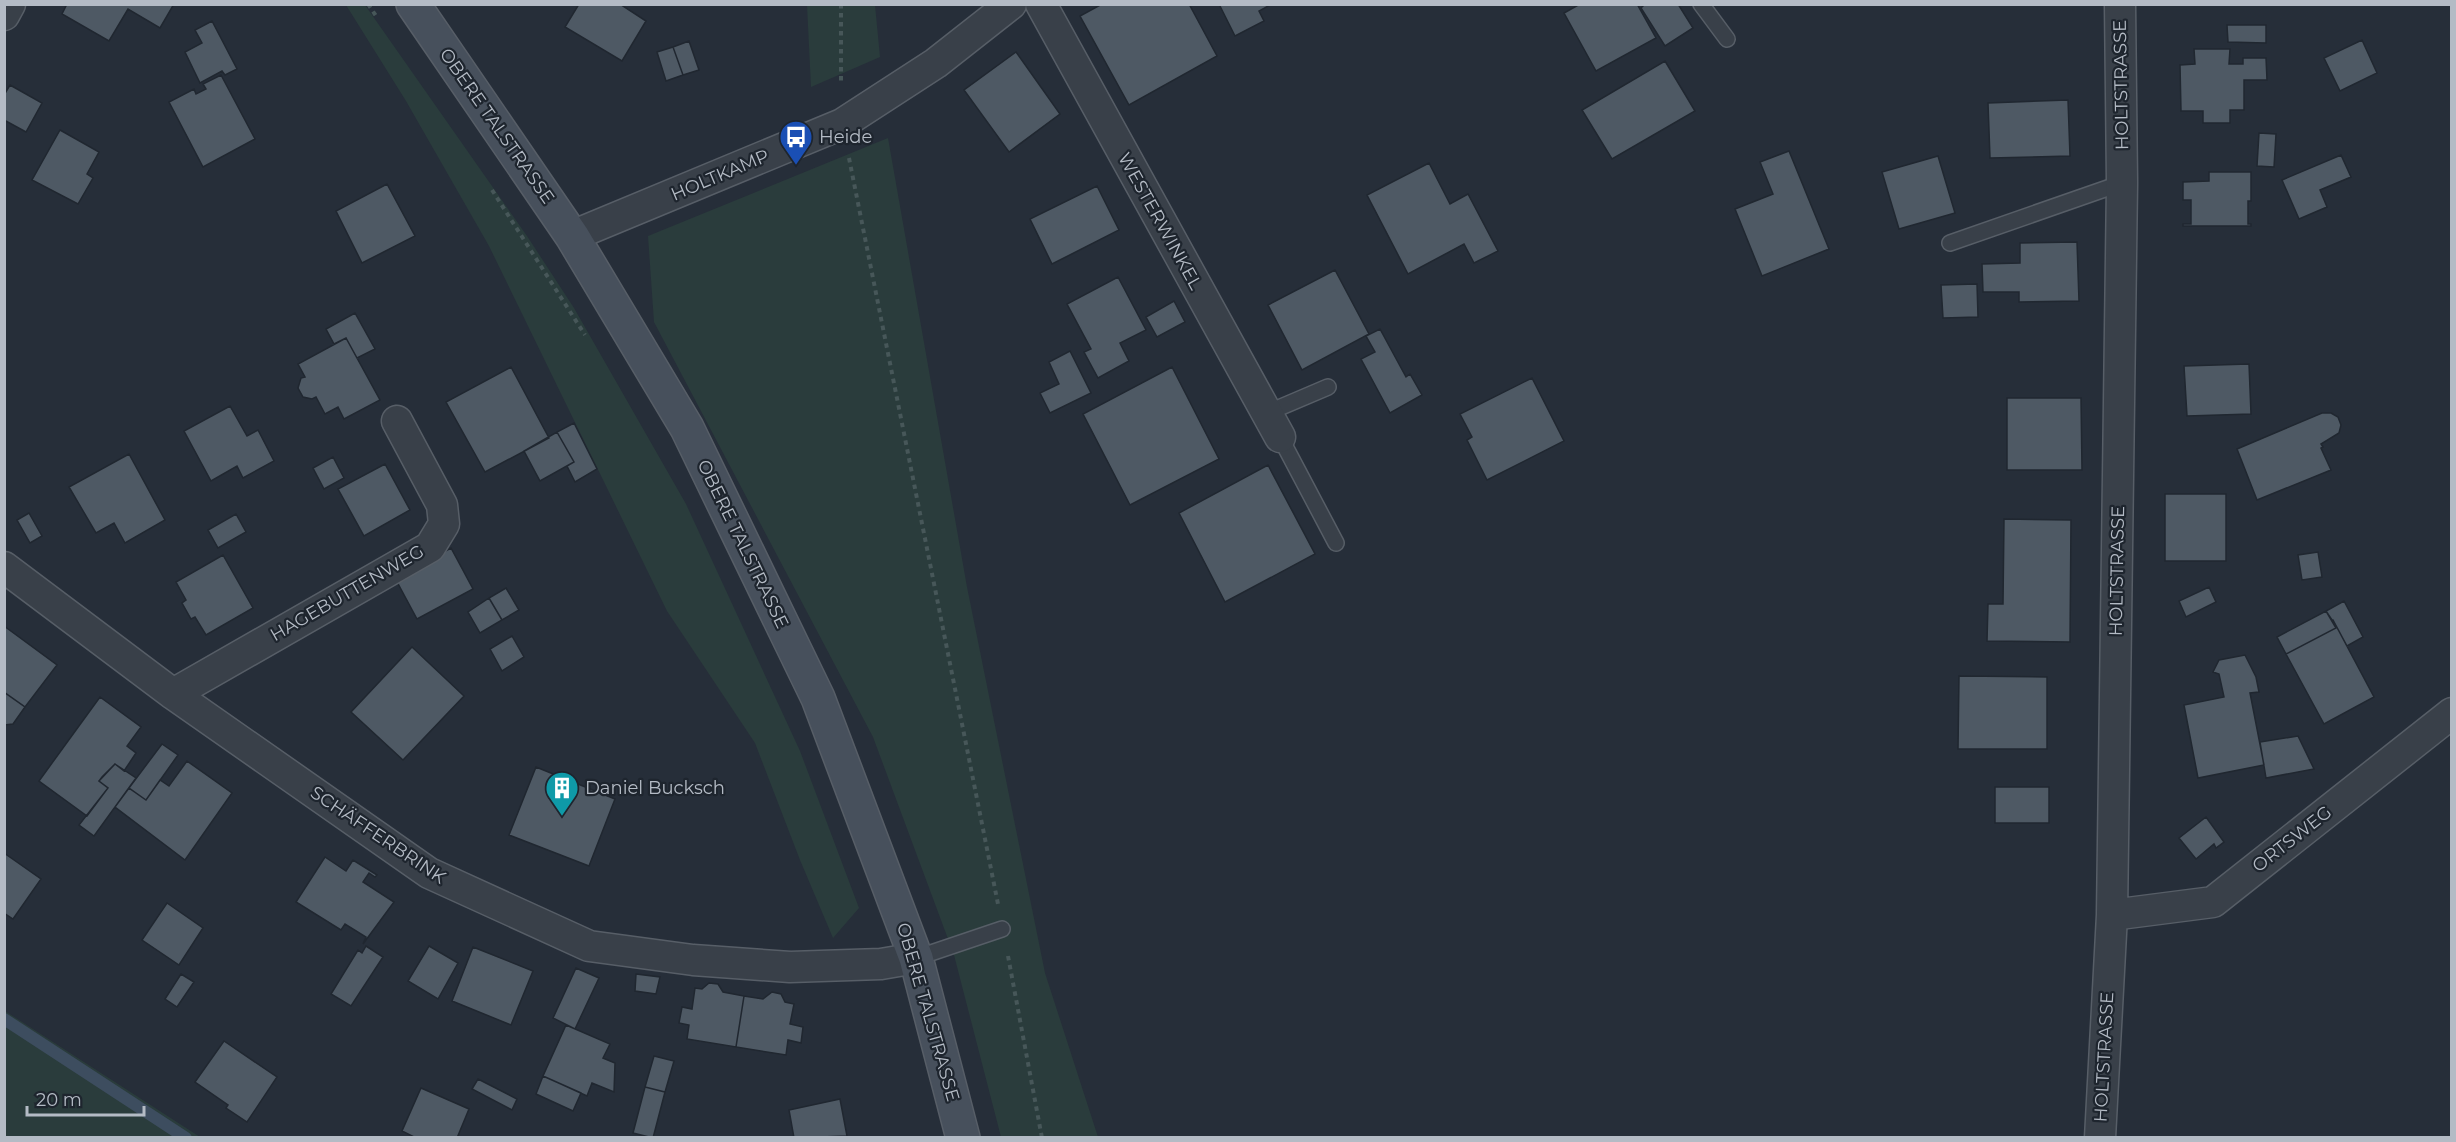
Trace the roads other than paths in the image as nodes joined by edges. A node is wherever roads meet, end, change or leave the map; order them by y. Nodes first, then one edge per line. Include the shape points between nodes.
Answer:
1 (10, 4) edge
2 (412, 4) edge
3 (1011, 4) edge
4 (1041, 4) edge
5 (1701, 4) edge
6 (2120, 4) edge
7 (4, 15) edge
8 (1727, 39) dead end
9 (2122, 183) junction
10 (572, 236) junction
11 (1950, 243) dead end
12 (1328, 387) dead end
13 (397, 421) dead end
14 (1273, 425) junction
15 (1336, 543) dead end
16 (4, 567) edge
17 (173, 694) junction
18 (2451, 713) edge
19 (2112, 915) junction
20 (1002, 928) road end
21 (916, 958) junction
22 (963, 1137) edge
23 (2100, 1137) edge

1 - 7 street
2 - 10 street, OBERE TALSTRASSE
3 - 10 street, HOLTKAMP via 936,63 842,124
4 - 14 street, WESTERWINKEL
5 - 8 lane
6 - 9 street, HOLTSTRASSE
9 - 11 lane
9 - 19 street, HOLTSTRASSE
10 - 21 street, OBERE TALSTRASSE via 687,428 818,698
12 - 14 lane
13 - 17 street, HAGEBUTTENWEG via 442,506 444,524 430,547
14 - 15 lane
16 - 17 street, SCHÄFFERBRINK
17 - 21 street, SCHÄFFERBRINK via 429,873 589,946 693,960 790,967 881,964
18 - 19 street, ORTSWEG via 2213,902
19 - 23 street, HOLTSTRASSE
20 - 21 lane
21 - 22 street, OBERE TALSTRASSE

